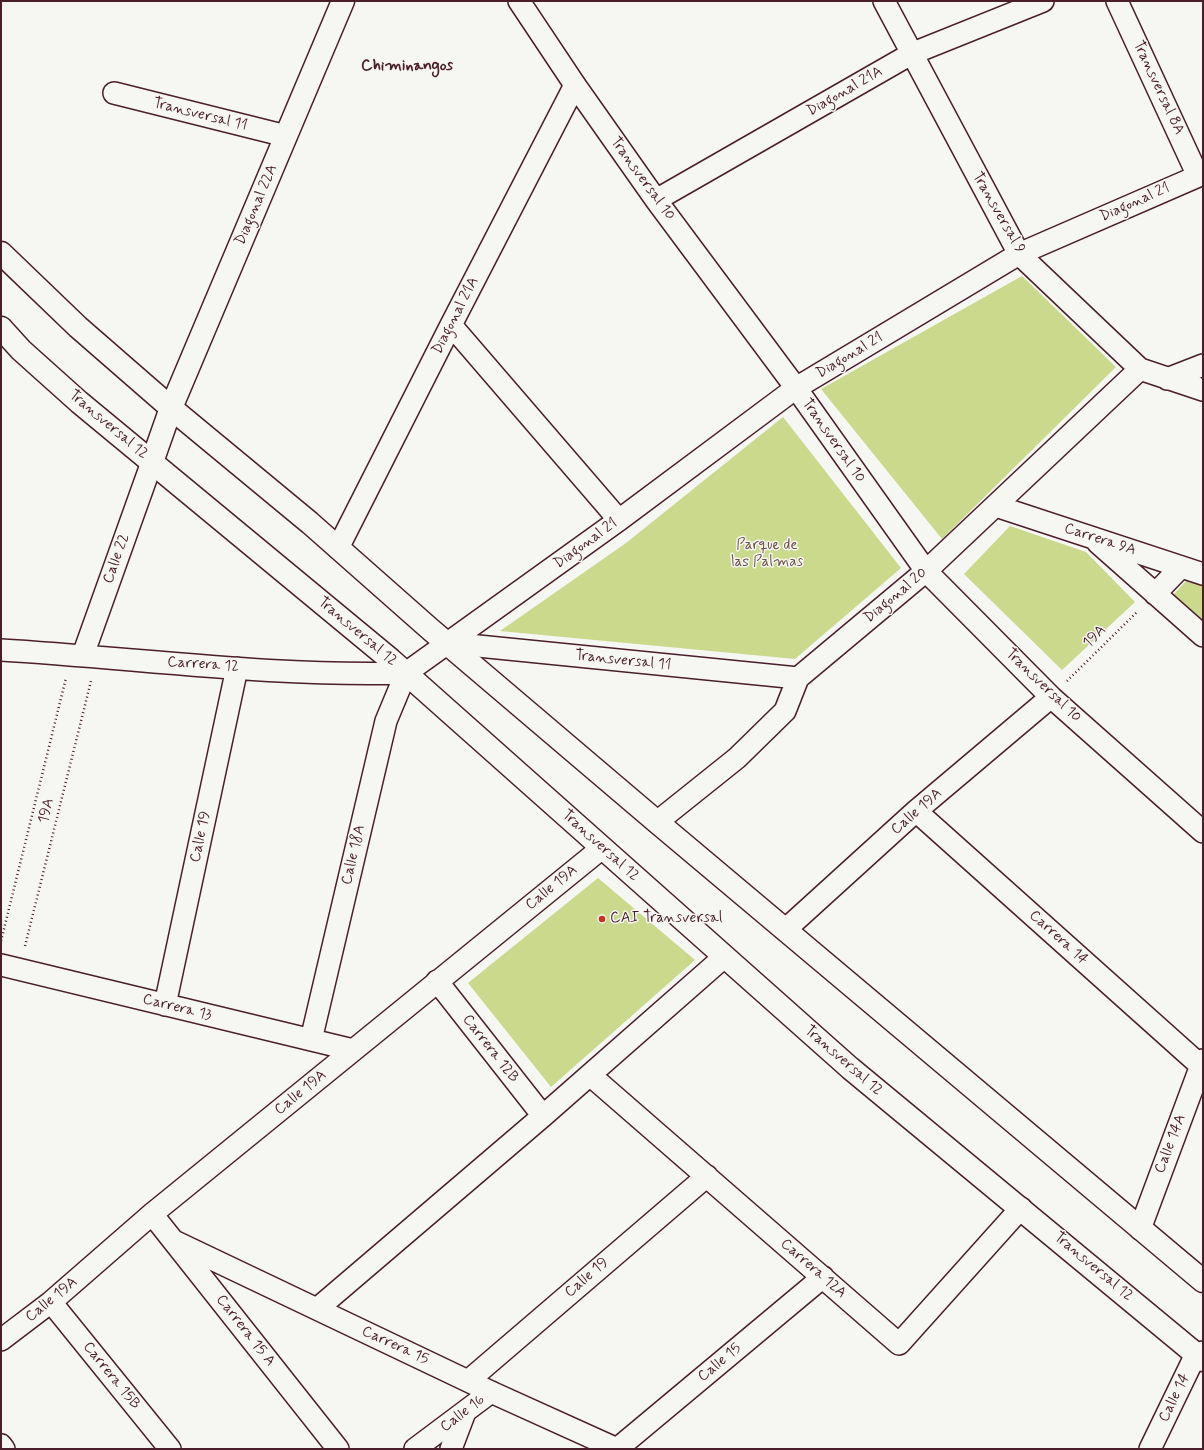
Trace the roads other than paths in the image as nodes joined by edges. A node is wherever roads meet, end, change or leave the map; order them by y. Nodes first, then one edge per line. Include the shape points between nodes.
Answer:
1 (343, 1) edge
2 (519, 1) edge
3 (884, 1) edge
4 (1043, 1) edge
5 (1118, 1) edge
6 (911, 54) junction
7 (575, 85) junction
8 (114, 93) dead end
9 (286, 136) junction
10 (1201, 175) edge
11 (656, 200) junction
12 (1, 253) edge
13 (1019, 254) junction
14 (451, 325) junction
15 (1, 328) edge
16 (1203, 365) edge
17 (1140, 369) junction
18 (1167, 379) junction
19 (796, 388) junction
20 (1203, 390) edge
21 (171, 408) junction
22 (152, 462) junction
23 (996, 506) junction
24 (620, 520) junction
25 (1092, 538) junction
26 (338, 548) junction
27 (1181, 567) junction
28 (926, 571) junction
29 (1203, 574) edge
30 (1155, 594) junction
31 (1203, 636) edge
32 (448, 644) junction
33 (1, 650) edge
34 (84, 655) junction
35 (237, 668) junction
36 (406, 673) junction
37 (798, 678) junction
38 (1051, 697) junction
39 (916, 811) junction
40 (657, 822) junction
41 (1203, 832) edge
42 (602, 848) junction
43 (785, 930) junction
44 (724, 957) junction
45 (10, 967) edge
46 (437, 981) junction
47 (165, 1005) junction
48 (311, 1040) junction
49 (353, 1050) junction
50 (1202, 1063) edge
51 (590, 1075) junction
52 (543, 1116) junction
53 (707, 1176) junction
54 (1021, 1208) junction
55 (152, 1214) junction
56 (1140, 1229) junction
57 (174, 1241) junction
58 (823, 1277) junction
59 (1203, 1281) edge
60 (51, 1302) junction
61 (317, 1309) junction
62 (1, 1340) edge
63 (1201, 1356) edge
64 (468, 1381) junction
65 (491, 1392) junction
66 (465, 1412) junction
67 (1, 1445) edge
68 (4, 1449) edge
69 (170, 1449) edge
70 (338, 1449) edge
71 (415, 1449) edge
72 (451, 1449) edge
73 (617, 1449) edge
74 (1150, 1449) edge

1 - 9 main road, Diagonal 22A
2 - 7 street, Transversal 10
3 - 6 street, Transversal 9
4 - 6 street, Diagonal 21A
5 - 10 street, Transversal 8A
6 - 11 street, Diagonal 21A
6 - 13 street, Transversal 9
7 - 11 street, Transversal 10
7 - 14 street, Diagonal 21A
8 - 9 street, Transversal 11
9 - 21 main road, Diagonal 22A
10 - 13 street, Diagonal 21
11 - 19 street, Transversal 10
12 - 21 main road via 78,327
13 - 17 street, Transversal 9
13 - 19 street, Diagonal 21
14 - 24 street
14 - 26 street, Diagonal 21A
15 - 22 main road, Transversal 12 via 79,402
16 - 18 street
17 - 18 street, Transversal 9
17 - 23 street, Diagonal 20
18 - 20 street, Transversal 9
19 - 24 street, Diagonal 21
19 - 28 street, Transversal 10
21 - 22 main road, Diagonal 22A
21 - 26 main road
22 - 34 street, Calle 22
22 - 36 main road, Transversal 12
23 - 25 street, Carrera 9A
23 - 28 street, Diagonal 20
24 - 32 street, Diagonal 21
25 - 27 street, Carrera 9A
25 - 30 street
26 - 32 main road
27 - 29 street, Carrera 9A
27 - 30 street
28 - 37 street, Diagonal 20
28 - 38 street, Transversal 10
30 - 31 street
32 - 36 street, Diagonal 21
32 - 37 street, Transversal 11
32 - 40 main road
33 - 34 street, Carrera 12
34 - 35 street, Carrera 12
35 - 36 street, Carrera 12 via 351,675
35 - 47 street, Calle 19
36 - 42 main road, Transversal 12
36 - 48 street, Calle 18A via 386,721
37 - 40 street, Diagonal 20 via 785,711 737,758
38 - 39 street, Calle 19A
38 - 41 street, Transversal 10
39 - 43 street, Calle 19A
39 - 50 street, Carrera 14
40 - 43 main road
42 - 44 main road, Transversal 12
42 - 46 street, Calle 19A
43 - 56 main road
44 - 51 street
44 - 54 main road, Transversal 12 via 850,1068
45 - 47 street, Carrera 13
46 - 49 street, Calle 19A
46 - 52 street, Carrera 12B
47 - 48 street, Carrera 13
48 - 49 street, Carrera 13
49 - 55 street, Calle 19A
50 - 56 street, Calle 14A
51 - 52 street
51 - 53 street, Carrera 12A
52 - 61 street
53 - 58 street, Carrera 12A
53 - 64 street, Calle 19
54 - 58 street, Carrera 12A via 899,1344
54 - 63 main road, Transversal 12
55 - 57 street, Carrera 15 A
55 - 60 street, Calle 19A
56 - 59 main road
57 - 61 street, Carrera 15
57 - 70 street, Carrera 15 A
58 - 73 street, Calle 15
60 - 62 street, Calle 19A
60 - 69 street, Carrera 15B
61 - 64 street, Carrera 15
63 - 74 street, Calle 14
64 - 65 street, Carrera 15
65 - 66 street, Calle 16
65 - 73 street, Carrera 15
66 - 71 street, Calle 16
66 - 72 street
67 - 68 street

